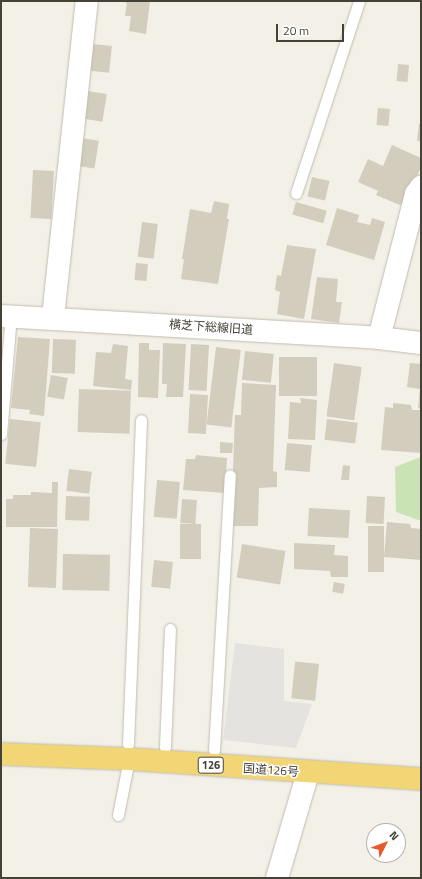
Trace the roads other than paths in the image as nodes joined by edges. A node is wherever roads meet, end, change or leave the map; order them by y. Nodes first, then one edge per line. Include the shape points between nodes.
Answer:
1 (87, 1) edge
2 (359, 1) edge
3 (421, 187) edge
4 (296, 193) dead end
5 (6, 316) edge
6 (53, 317) junction
7 (379, 338) junction
8 (421, 343) edge
9 (141, 420) dead end
10 (1, 434) edge
11 (230, 475) dead end
12 (170, 629) dead end
13 (165, 747) dead end
14 (214, 750) dead end
15 (128, 751) junction
16 (1, 754) edge
17 (308, 773) junction
18 (421, 779) edge
19 (118, 815) dead end
20 (277, 878) edge

1 - 6 street
2 - 4 lane
3 - 7 street via 416,194
5 - 6 street, 横芝下総線旧道
5 - 10 lane
6 - 7 street, 横芝下総線旧道
7 - 8 street, 横芝下総線旧道
9 - 15 lane
11 - 14 lane
12 - 13 lane
15 - 16 highway, 国道126号 / 126
15 - 17 highway, 国道126号 / 126
15 - 19 lane
17 - 18 highway, 国道126号 / 126
17 - 20 street

